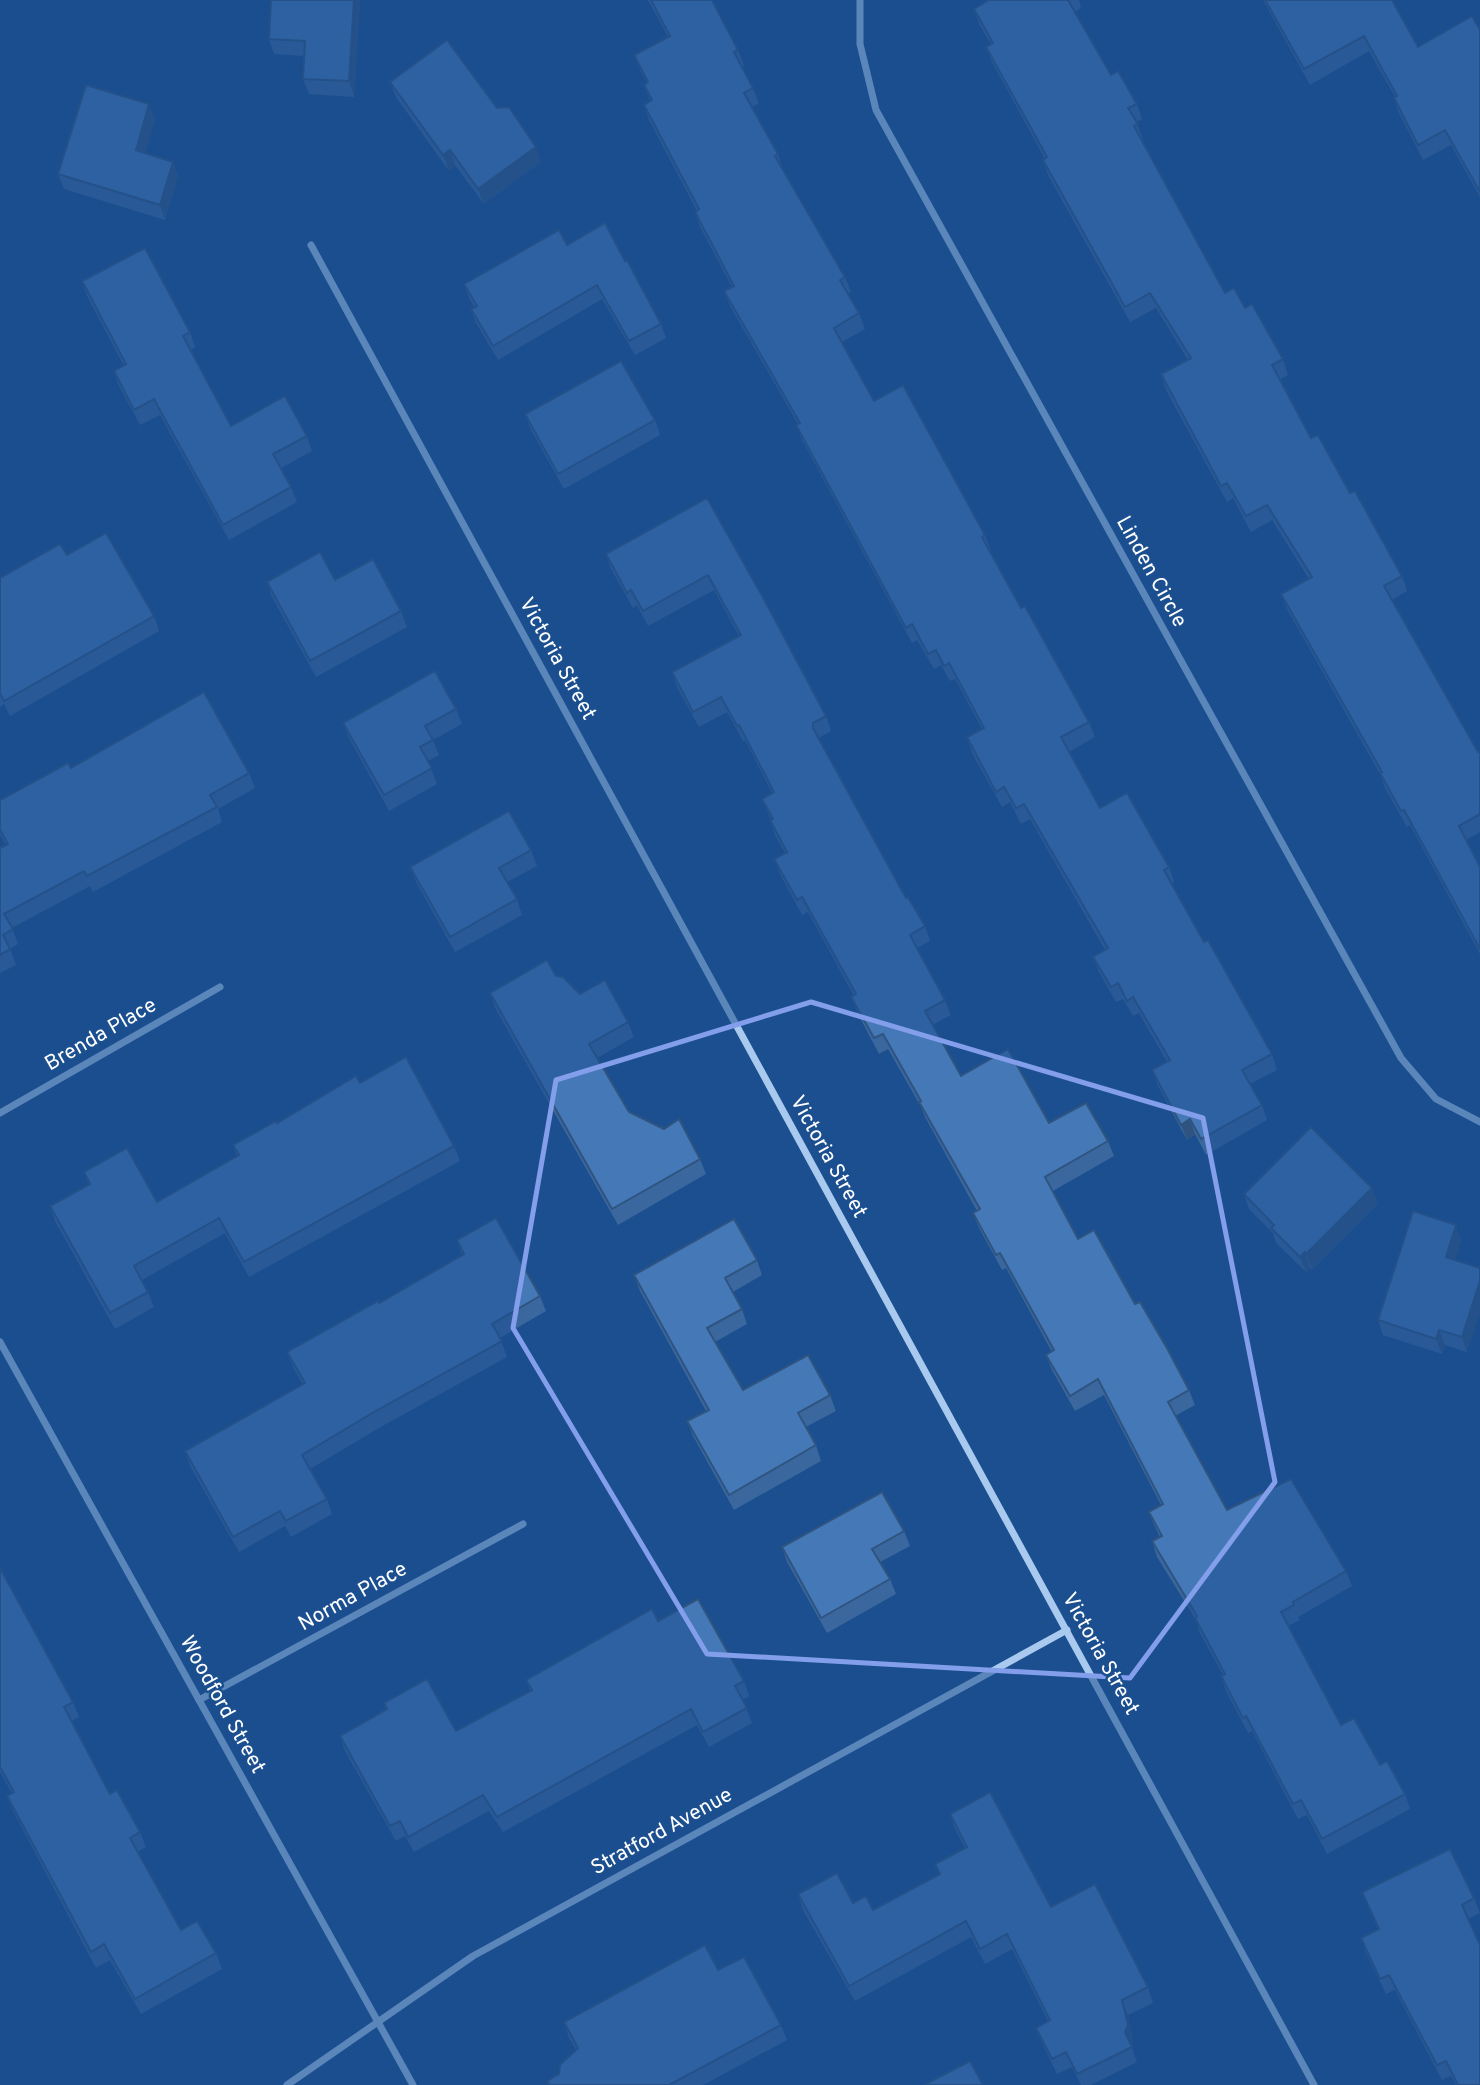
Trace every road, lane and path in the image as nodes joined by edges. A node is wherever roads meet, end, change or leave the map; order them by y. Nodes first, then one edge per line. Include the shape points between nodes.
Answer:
1 (860, 0) edge
2 (311, 245) dead end
3 (220, 987) dead end
4 (0, 1113) edge
5 (1480, 1122) edge
6 (0, 1342) edge
7 (523, 1524) dead end
8 (1066, 1630) junction
9 (199, 1700) junction
10 (378, 2022) junction
11 (287, 2085) edge
12 (413, 2085) edge
13 (1314, 2085) edge

1 - 5 street, Linden Circle via 860,44 882,122 1401,1058 1436,1099
2 - 8 street, Victoria Street
3 - 4 street, Brenda Place
6 - 9 street, Woodford Street
7 - 9 street, Norma Place
8 - 10 street, Stratford Avenue via 472,1956
8 - 13 street, Victoria Street
9 - 10 street, Woodford Street
10 - 11 street, Stratford Avenue
10 - 12 street, Woodford Street

